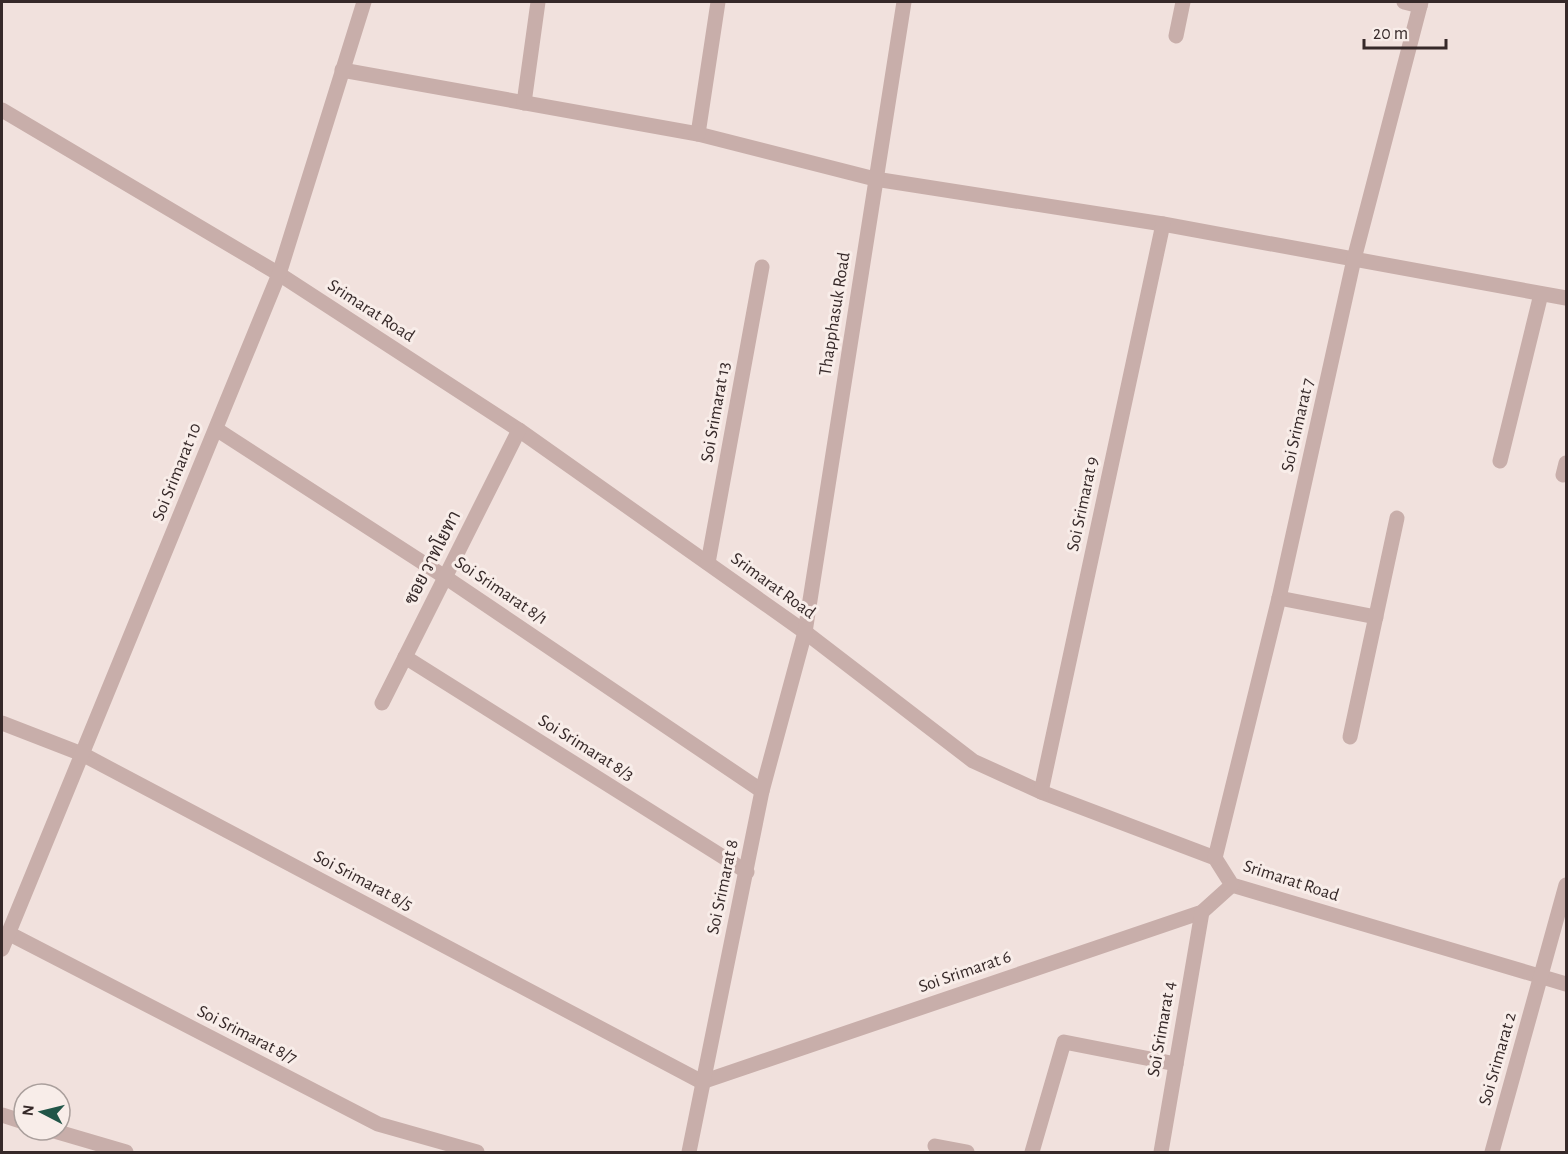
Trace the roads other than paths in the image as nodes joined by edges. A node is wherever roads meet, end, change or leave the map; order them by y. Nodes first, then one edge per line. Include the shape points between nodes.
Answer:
1 (363, 2) edge
2 (538, 2) edge
3 (718, 2) edge
4 (904, 2) edge
5 (1183, 2) edge
6 (1404, 2) edge
7 (1421, 4) edge
8 (1176, 36) dead end
9 (342, 70) junction
10 (524, 103) junction
11 (2, 110) edge
12 (698, 134) junction
13 (875, 179) junction
14 (1163, 224) junction
15 (1354, 260) junction
16 (762, 267) dead end
17 (279, 274) junction
18 (1541, 294) junction
19 (1566, 298) edge
20 (216, 429) junction
21 (519, 430) junction
22 (1500, 461) dead end
23 (1397, 518) dead end
24 (708, 563) junction
25 (445, 577) junction
26 (1279, 598) junction
27 (1376, 617) junction
28 (805, 632) junction
29 (405, 657) junction
30 (382, 703) dead end
31 (2, 723) edge
32 (1350, 737) dead end
33 (82, 754) junction
34 (762, 791) junction
35 (1041, 792) junction
36 (1215, 858) junction
37 (747, 872) junction
38 (1232, 885) junction
39 (1566, 885) edge
40 (1202, 912) junction
41 (8, 933) junction
42 (2, 949) edge
43 (1542, 976) junction
44 (1566, 984) edge
45 (1176, 1064) junction
46 (702, 1082) junction
47 (72, 1136) edge
48 (935, 1146) dead end
49 (126, 1152) edge
50 (477, 1152) edge
51 (689, 1152) edge
52 (967, 1152) edge
53 (1032, 1152) edge
54 (1161, 1152) edge
55 (1492, 1152) edge

1 - 9 street, Soi Srimarat 10
2 - 10 street
3 - 12 street
4 - 13 street, Thapphasuk Road
5 - 8 street
6 - 7 street
7 - 15 street, Soi Srimarat 7
9 - 10 street
9 - 17 street, Soi Srimarat 10
10 - 12 street
11 - 17 street, Srimarat Road
12 - 13 street
13 - 14 street
13 - 28 street, Thapphasuk Road
14 - 15 street
14 - 35 street, Soi Srimarat 9
15 - 18 street
15 - 26 street, Soi Srimarat 7
16 - 24 street, Soi Srimarat 13
17 - 20 street, Soi Srimarat 10
17 - 21 street, Srimarat Road
18 - 19 street
18 - 22 street
20 - 25 street, Soi Srimarat 8/1
20 - 33 street, Soi Srimarat 10
21 - 24 street, Srimarat Road
21 - 25 street, ซอย วาทโยทา
23 - 27 street
24 - 28 street, Srimarat Road
25 - 29 street, ซอย วาทโยทา
25 - 34 street, Soi Srimarat 8/1
26 - 27 street
26 - 36 street, Soi Srimarat 7
27 - 32 street
28 - 34 street, Soi Srimarat 8
28 - 35 street, Srimarat Road via 973,761
29 - 30 street, ซอย วาทโยทา
29 - 37 street, Soi Srimarat 8/3
31 - 33 street, Soi Srimarat 8/5
33 - 41 street, Soi Srimarat 10
33 - 46 street, Soi Srimarat 8/5
34 - 37 street, Soi Srimarat 8
35 - 36 street, Srimarat Road
36 - 38 street, Srimarat Road
37 - 46 street, Soi Srimarat 8
38 - 40 street, Soi Srimarat 6
38 - 43 street, Srimarat Road
39 - 43 street, Soi Srimarat 2
40 - 45 street, Soi Srimarat 4
40 - 46 street, Soi Srimarat 6
41 - 42 street, Soi Srimarat 10
41 - 50 street, Soi Srimarat 8/7 via 378,1124
43 - 44 street, Srimarat Road
43 - 55 street, Soi Srimarat 2
45 - 53 street via 1064,1042
45 - 54 street, Soi Srimarat 4
46 - 51 street, Soi Srimarat 8
47 - 49 street
48 - 52 street

